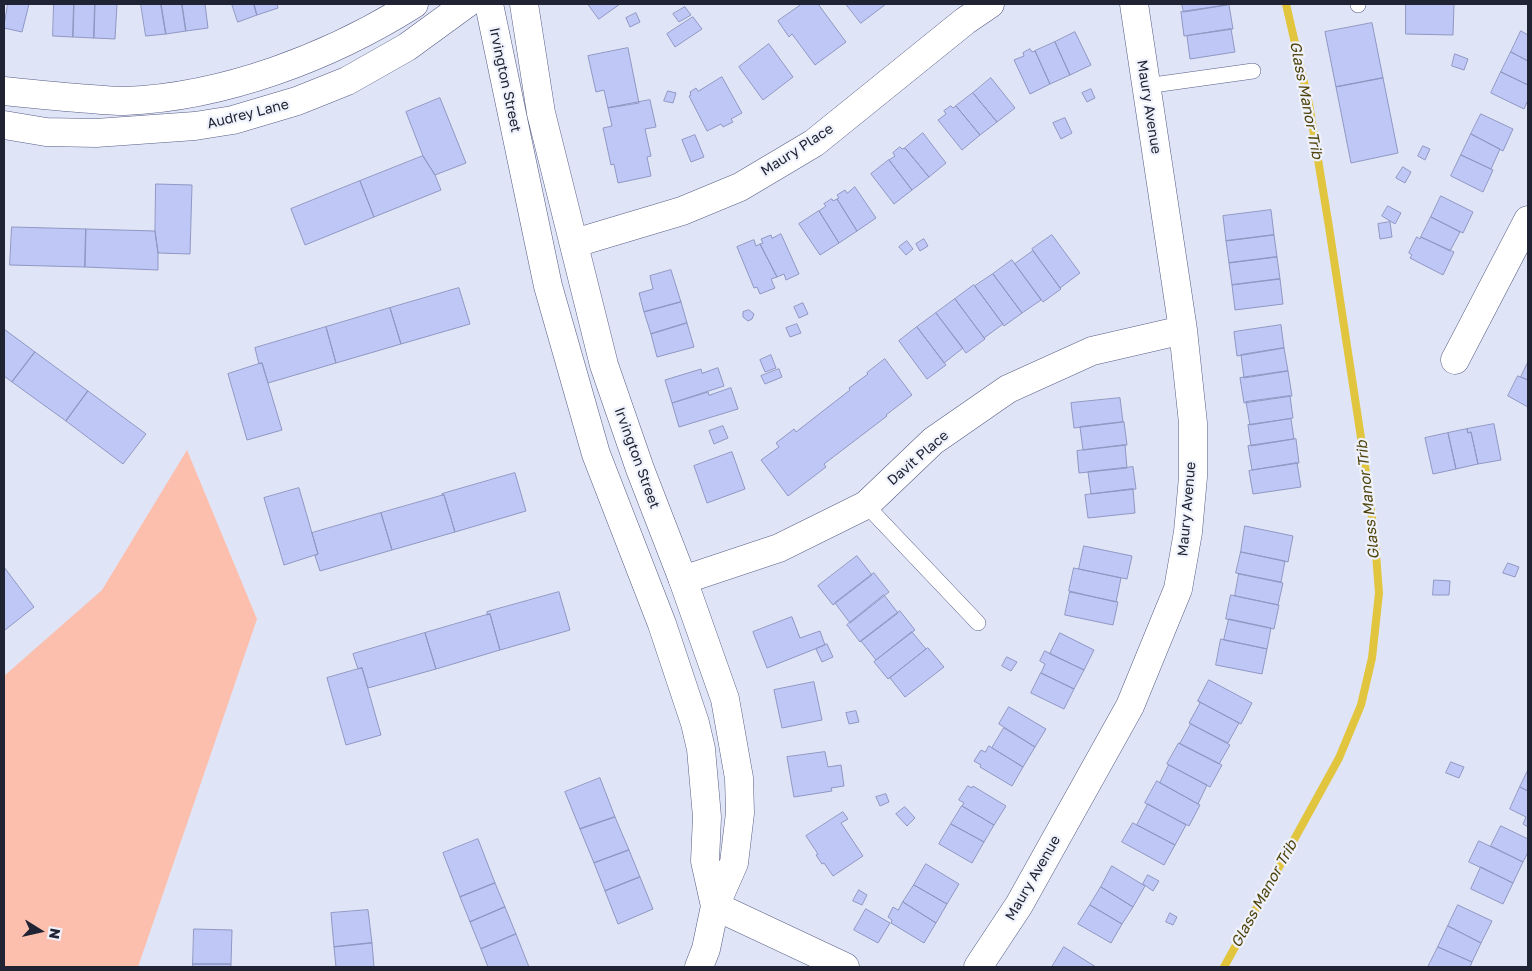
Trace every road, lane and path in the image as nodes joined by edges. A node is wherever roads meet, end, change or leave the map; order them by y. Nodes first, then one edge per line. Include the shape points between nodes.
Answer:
1 (414, 4) edge
2 (466, 4) edge
3 (489, 4) edge
4 (524, 4) edge
5 (990, 4) edge
6 (1134, 4) edge
7 (1253, 71) dead end
8 (1146, 86) junction
9 (4, 91) edge
10 (4, 125) edge
11 (1528, 220) edge
12 (575, 242) junction
13 (1183, 330) junction
14 (1455, 360) dead end
15 (604, 366) junction
16 (573, 375) junction
17 (866, 505) junction
18 (682, 580) junction
19 (978, 623) dead end
20 (733, 745) junction
21 (700, 749) junction
22 (715, 906) junction
23 (699, 967) edge
24 (845, 967) edge
25 (978, 967) edge

1 - 9 street via 344,43 245,80 185,95 124,101
2 - 10 street, Audrey Lane via 407,47 347,81 233,120 96,133 46,132
3 - 16 street, Irvington Street via 548,286
4 - 12 street, Irvington Street via 542,113
5 - 12 street, Maury Place via 814,143 740,187 682,212
6 - 8 street, Maury Avenue
7 - 8 lane
8 - 13 street, Maury Avenue
11 - 14 street
12 - 15 street, Irvington Street
13 - 17 street, Davit Place via 1092,351 1008,389 933,441
13 - 25 street, Maury Avenue via 1192,423 1193,477 1178,589 1130,706 1019,905
15 - 16 lane
15 - 18 street, Irvington Street
16 - 21 street, Irvington Street via 596,454 683,684
17 - 18 street, Davit Place via 779,548
17 - 19 lane
18 - 20 street, Irvington Street via 725,699
20 - 21 street
20 - 22 street, Irvington Street via 739,778 740,813 734,863
21 - 22 street, Irvington Street via 707,817 705,861
22 - 23 street
22 - 24 street

